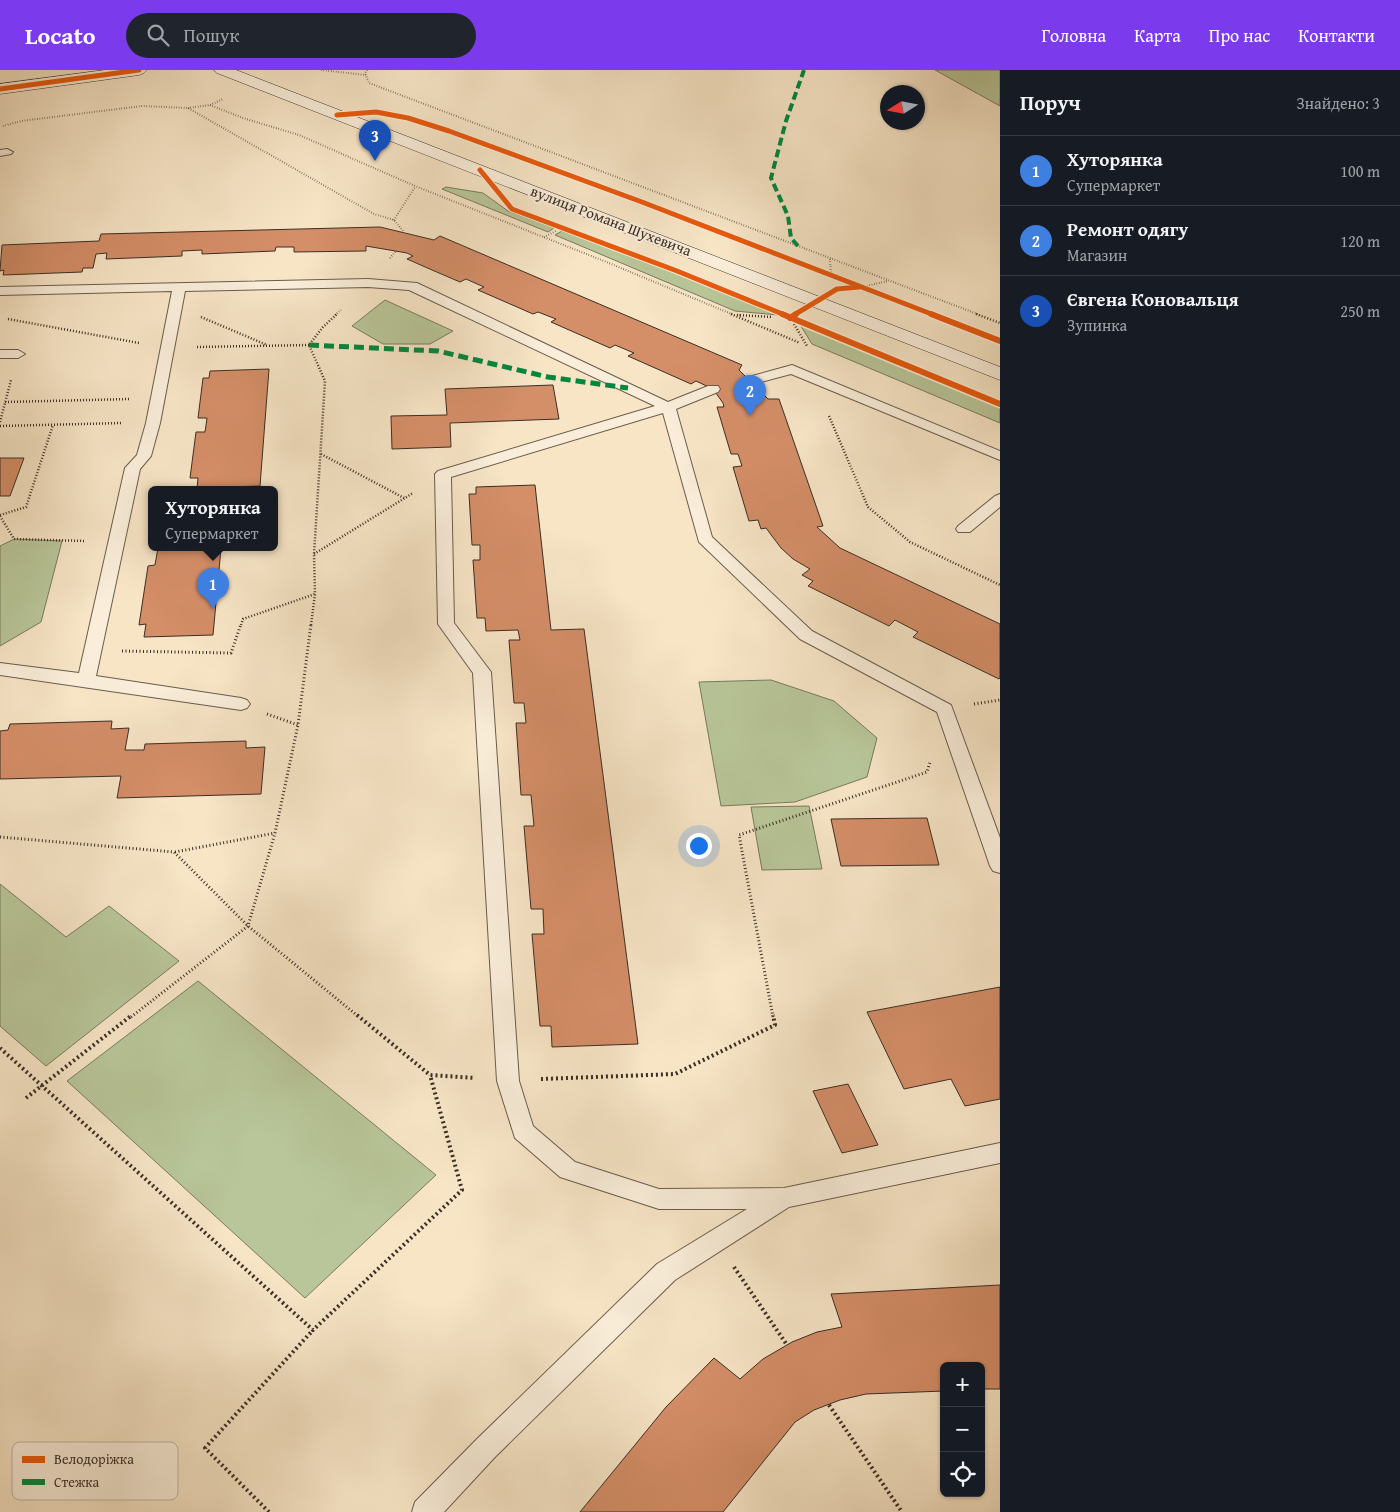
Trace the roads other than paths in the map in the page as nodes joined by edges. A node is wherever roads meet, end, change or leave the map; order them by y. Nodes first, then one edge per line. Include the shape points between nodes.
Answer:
1 (139, 70) edge
2 (222, 70) edge
3 (0, 89) edge
4 (179, 288) junction
5 (0, 291) edge
6 (0, 354) edge
7 (18, 354) dead end
8 (1000, 374) edge
9 (750, 381) dead end
10 (713, 389) dead end
11 (668, 407) junction
12 (1000, 456) edge
13 (1000, 499) edge
14 (964, 529) dead end
15 (0, 669) edge
16 (86, 680) junction
17 (241, 704) dead end
18 (1000, 866) edge
19 (1000, 1152) edge
20 (784, 1198) junction
21 (426, 1512) edge

1 - 3 main road
2 - 8 main road, вулиця Романа Шухевича
4 - 5 lane
4 - 11 lane via 368,283 412,286
4 - 16 lane via 153,423 144,456 133,468
6 - 7 lane
9 - 12 lane via 792,369
10 - 11 lane
11 - 18 lane via 705,539 806,635 945,709
11 - 20 lane via 443,474 446,624 482,672 508,1081 523,1131 568,1170 659,1198
13 - 14 lane
15 - 16 lane
16 - 17 lane
19 - 20 lane
20 - 21 lane via 666,1272 486,1448

